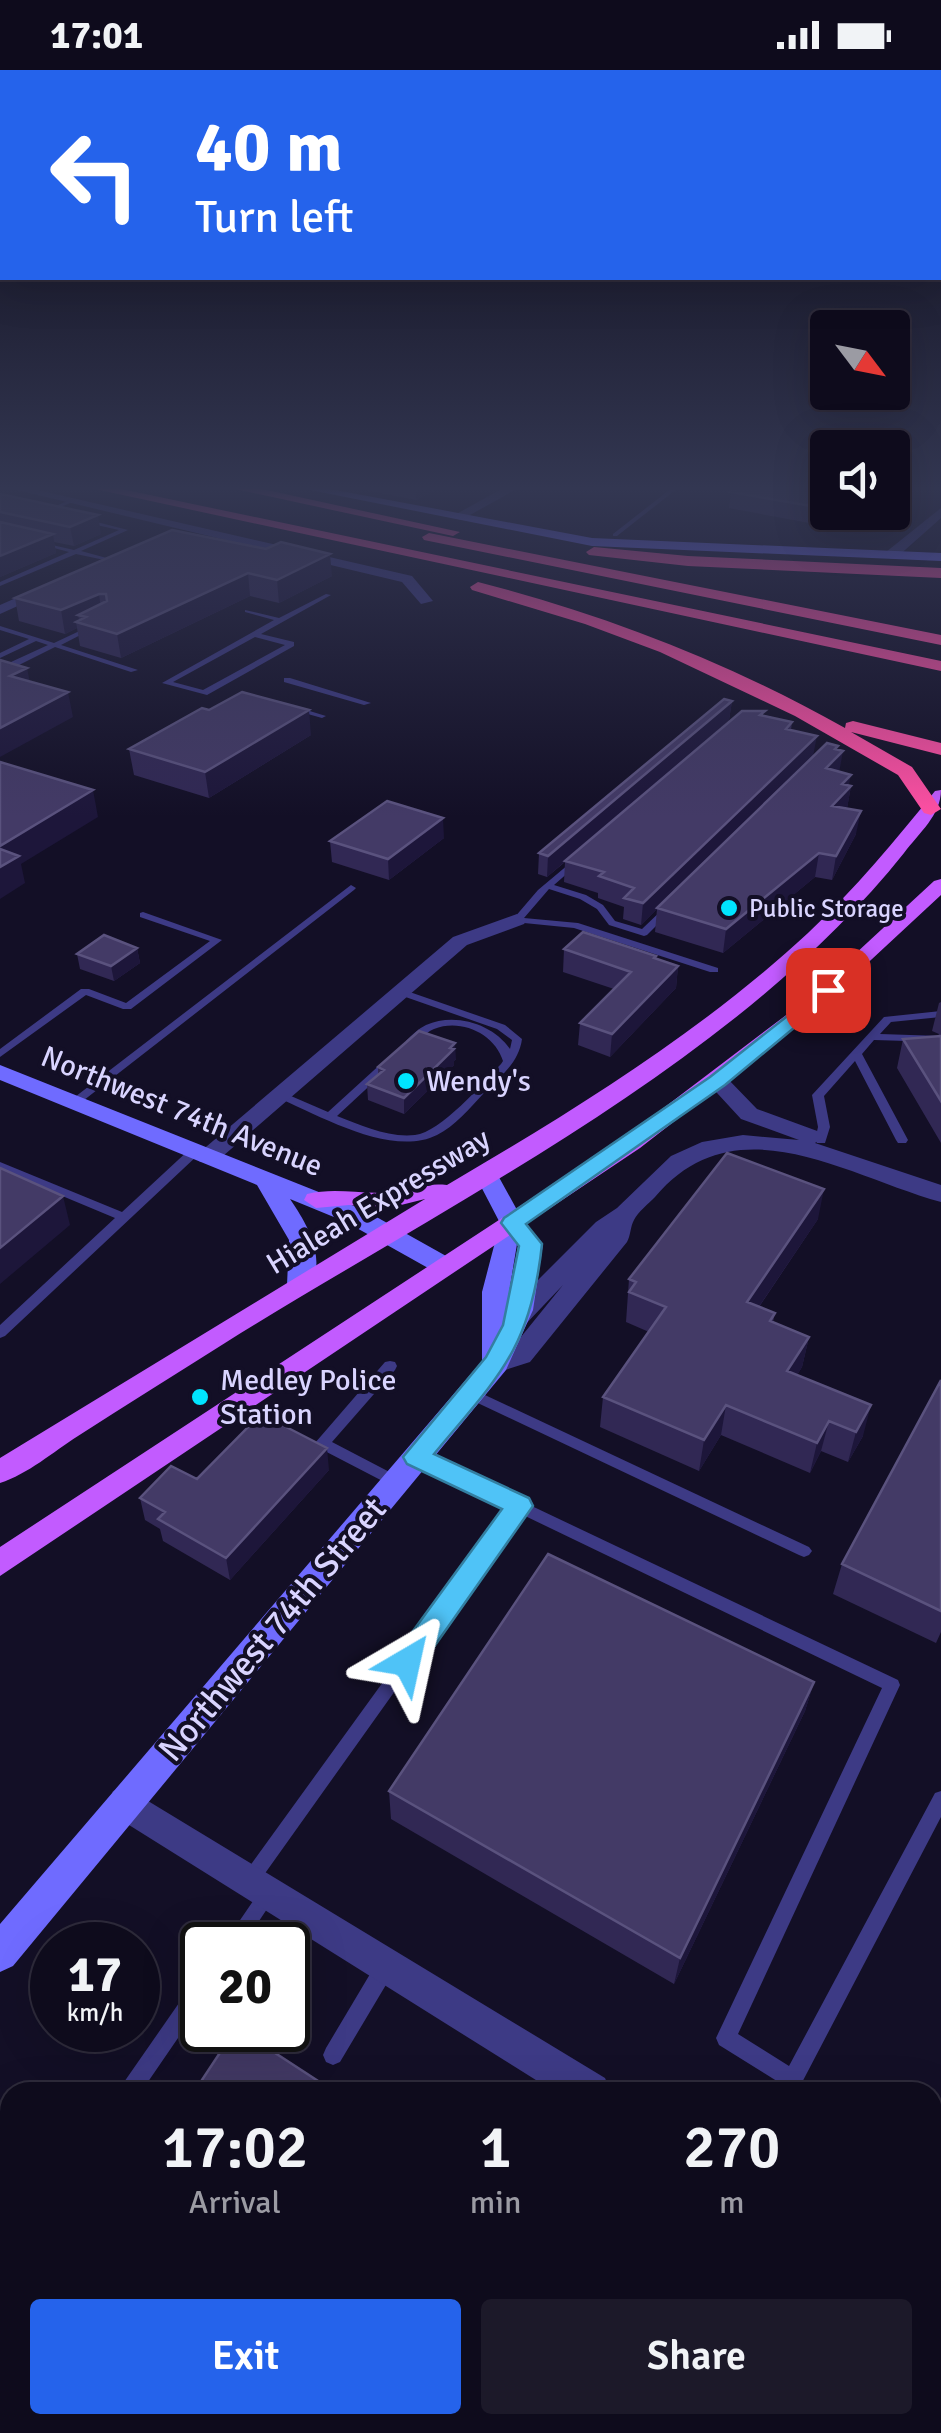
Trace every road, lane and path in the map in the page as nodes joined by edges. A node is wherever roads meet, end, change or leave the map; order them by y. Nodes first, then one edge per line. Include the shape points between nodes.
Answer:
1 (31, 596) edge
2 (326, 596) edge
3 (422, 596) edge
4 (507, 596) edge
5 (611, 596) edge
6 (656, 596) edge
7 (725, 596) edge
8 (786, 596) edge
9 (426, 601) dead end
10 (0, 610) edge
11 (247, 611) dead end
12 (280, 620) junction
13 (106, 621) edge
14 (0, 628) edge
15 (941, 630) edge
16 (254, 634) junction
17 (36, 639) junction
18 (941, 640) edge
19 (52, 646) junction
20 (941, 655) edge
21 (0, 656) edge
22 (14, 664) edge
23 (941, 666) edge
24 (134, 670) dead end
25 (287, 680) dead end
26 (367, 702) dead end
27 (290, 706) edge
28 (802, 712) junction
29 (322, 716) dead end
30 (941, 749) edge
31 (936, 802) edge
32 (591, 848) edge
33 (941, 885) edge
34 (548, 886) junction
35 (351, 888) dead end
36 (672, 906) edge
37 (143, 914) dead end
38 (516, 920) junction
39 (714, 970) dead end
40 (401, 992) junction
41 (941, 1014) edge
42 (872, 1037) junction
43 (941, 1039) edge
44 (0, 1054) edge
45 (856, 1054) junction
46 (508, 1060) junction
47 (0, 1072) edge
48 (718, 1081) junction
49 (280, 1095) junction
50 (75, 1102) junction
51 (332, 1115) junction
52 (820, 1140) junction
53 (902, 1140) dead end
54 (202, 1154) junction
55 (848, 1163) junction
56 (0, 1166) edge
57 (487, 1175) junction
58 (266, 1180) junction
59 (455, 1194) junction
60 (941, 1194) edge
61 (316, 1200) junction
62 (123, 1217) junction
63 (621, 1220) junction
64 (512, 1223) junction
65 (388, 1232) junction
66 (446, 1266) junction
67 (300, 1284) junction
68 (518, 1316) junction
69 (0, 1334) edge
70 (495, 1352) junction
71 (390, 1366) dead end
72 (470, 1394) junction
73 (406, 1469) junction
74 (0, 1472) edge
75 (519, 1506) junction
76 (804, 1551) dead end
77 (0, 1563) edge
78 (941, 1800) edge
79 (125, 1803) junction
80 (260, 1886) junction
81 (243, 1922) edge
82 (0, 1953) edge
83 (388, 1964) junction
84 (180, 2019) edge
85 (333, 2055) dead end
86 (136, 2082) edge
87 (575, 2082) edge
88 (785, 2082) edge
89 (792, 2082) edge

1 - 10 street
2 - 12 lane
3 - 9 street
4 - 28 highway via 666,648
5 - 23 highway
6 - 20 highway
7 - 18 highway
8 - 15 highway
11 - 12 lane
12 - 16 lane
13 - 19 lane
14 - 17 lane
16 - 16 lane via 210,658 166,682 204,693 291,644
17 - 19 lane
17 - 21 lane
19 - 22 lane
19 - 24 lane
25 - 26 lane
27 - 29 lane
28 - 30 highway
28 - 31 highway via 905,771
31 - 57 main road, Hialeah Expressway via 856,900 794,956 653,1066
32 - 34 lane
33 - 48 main road
34 - 36 lane via 583,897 612,922 644,933
34 - 38 lane
35 - 50 lane
37 - 44 lane via 217,940 127,1007 86,992
38 - 39 lane via 574,925
38 - 40 street via 460,941
40 - 46 lane via 510,1033 518,1046
40 - 49 street
41 - 42 lane via 888,1019
42 - 43 lane
42 - 45 lane
45 - 52 lane via 818,1096
45 - 53 lane
46 - 51 lane via 426,1136 397,1140
46 - 51 lane via 495,1036 463,1024 436,1025
47 - 50 street, Northwest 74th Avenue
48 - 52 street via 749,1114
48 - 64 main road
49 - 51 lane
49 - 54 street
50 - 54 street, Northwest 74th Avenue
52 - 55 street
54 - 58 street, Northwest 74th Avenue
54 - 62 lane
55 - 60 street
55 - 63 street, Northwest 74th Street via 785,1145 722,1146 676,1162
56 - 62 lane
57 - 59 main road, Hialeah Expressway
57 - 64 street
58 - 61 street, Northwest 74th Avenue
58 - 67 street via 304,1241
59 - 61 main road
59 - 65 main road, Hialeah Expressway
61 - 65 street, Northwest 74th Avenue
62 - 69 lane
63 - 68 street, Northwest 74th Street via 605,1228
63 - 70 street, Northwest 74th Street via 618,1236 521,1355
64 - 66 main road
64 - 68 street via 531,1244
64 - 70 street via 491,1304
65 - 66 street, Northwest 74th Avenue
65 - 67 main road, Hialeah Expressway
66 - 77 main road
67 - 74 main road, Hialeah Expressway
68 - 70 street
70 - 72 street, Northwest 74th Street
71 - 73 lane via 322,1442
72 - 73 street, Northwest 74th Street
72 - 76 lane
73 - 75 lane
73 - 79 street, Northwest 74th Street
75 - 80 lane
75 - 88 lane via 892,1684 726,2038
78 - 89 lane
79 - 80 street
79 - 82 street, Northwest 74th Street
80 - 81 lane
80 - 83 street
83 - 85 lane
83 - 87 street
84 - 86 lane

